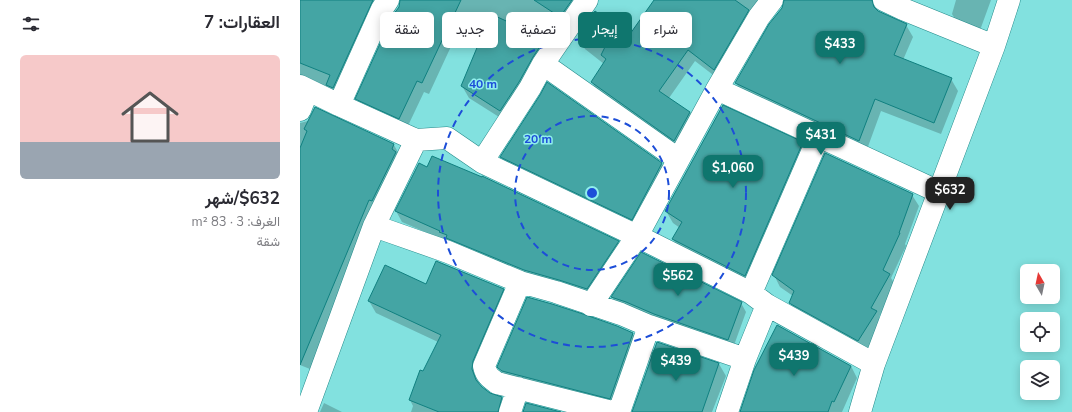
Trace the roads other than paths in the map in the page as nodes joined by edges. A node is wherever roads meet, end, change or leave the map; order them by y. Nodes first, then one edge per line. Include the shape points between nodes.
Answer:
1 (388, 0) edge
2 (587, 0) edge
3 (772, 0) edge
4 (1009, 0) edge
5 (898, 3) edge
6 (994, 46) junction
7 (543, 64) junction
8 (304, 88) edge
9 (717, 89) junction
10 (339, 105) junction
11 (300, 110) edge
12 (819, 136) junction
13 (416, 140) junction
14 (678, 159) junction
15 (482, 162) junction
16 (939, 192) junction
17 (374, 226) junction
18 (637, 236) junction
19 (520, 282) junction
20 (759, 299) junction
21 (591, 305) junction
22 (649, 326) junction
23 (746, 359) junction
24 (874, 364) junction
25 (518, 388) junction
26 (306, 398) edge
27 (510, 412) edge
28 (612, 412) edge
29 (619, 412) edge
30 (727, 412) edge
31 (860, 412) edge

1 - 10 street
2 - 7 street
3 - 9 street via 759,17
4 - 6 street
5 - 6 street
6 - 16 street
7 - 14 street
7 - 15 street
8 - 10 street
8 - 11 street
9 - 12 street
9 - 14 street
10 - 13 street
12 - 16 street
12 - 20 street
13 - 15 street via 447,138
13 - 17 street
14 - 18 street
15 - 18 street
16 - 24 street
17 - 19 street via 448,252
17 - 26 street
18 - 20 street
18 - 21 street
19 - 21 street
19 - 25 street via 484,366 487,375 496,383
20 - 23 street
20 - 24 street
21 - 22 street
22 - 23 street
22 - 29 street
23 - 30 street
24 - 31 street
25 - 27 street
25 - 28 street

